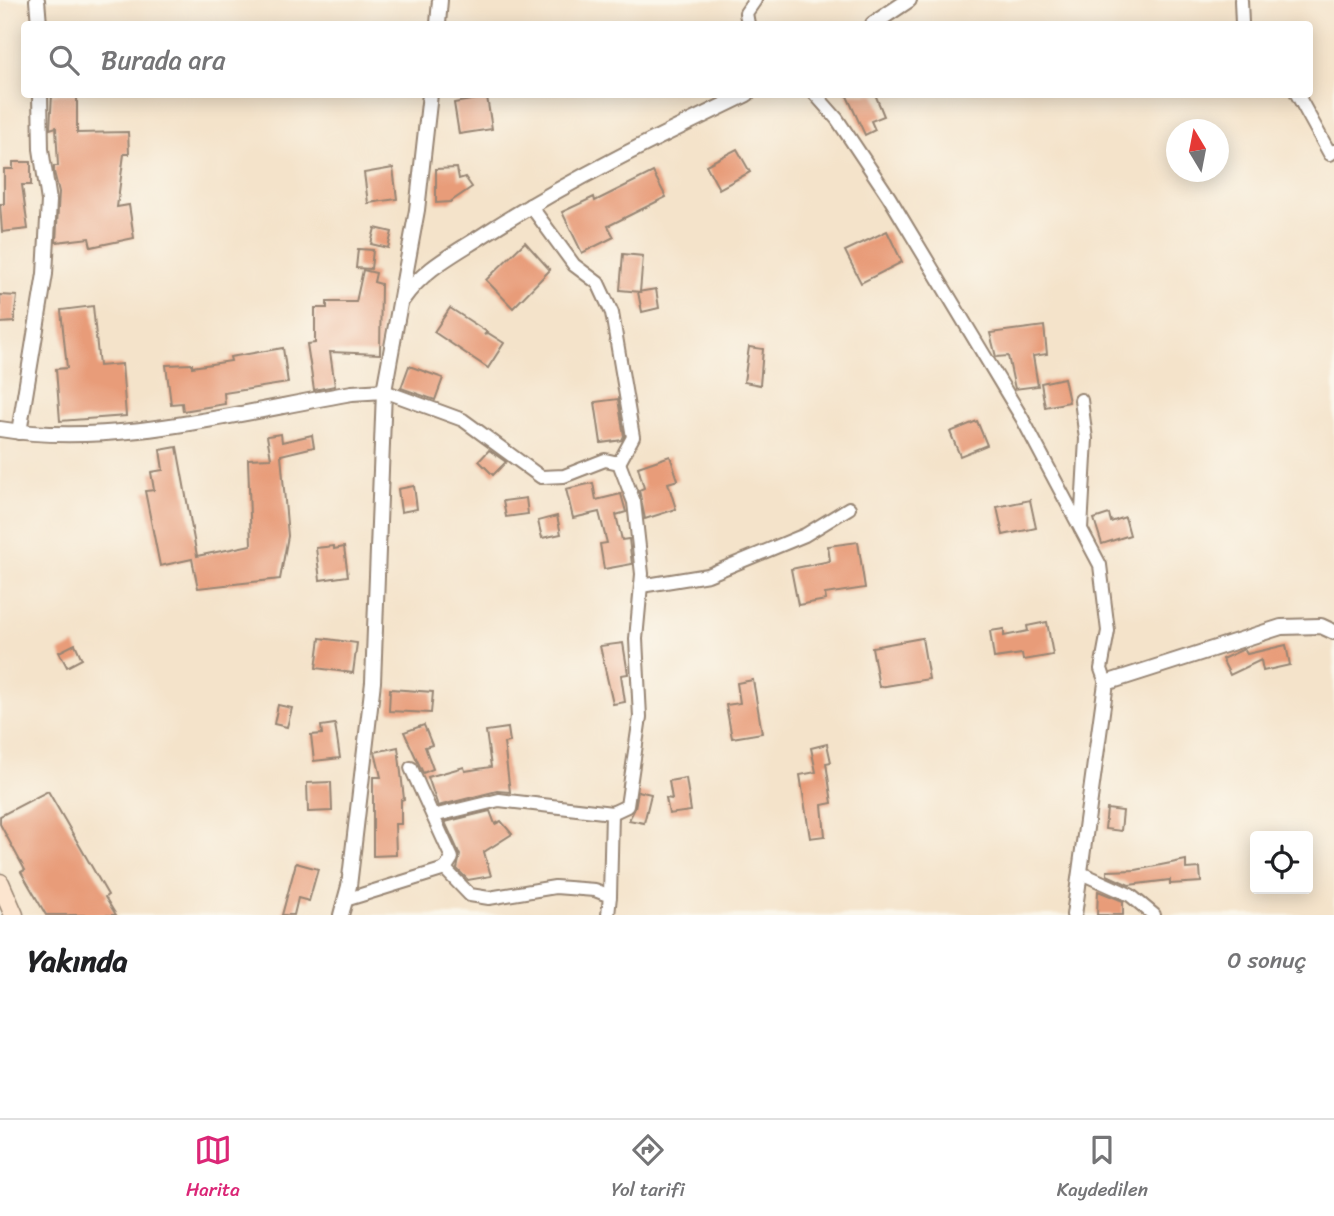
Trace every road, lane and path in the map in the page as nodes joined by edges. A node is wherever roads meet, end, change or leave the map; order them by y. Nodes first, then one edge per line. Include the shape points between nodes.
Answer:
1 (37, 0) edge
2 (440, 0) edge
3 (755, 0) edge
4 (764, 0) edge
5 (909, 0) edge
6 (1241, 0) edge
7 (747, 19) edge
8 (39, 21) edge
9 (438, 21) edge
10 (878, 21) edge
11 (1242, 21) edge
12 (40, 98) edge
13 (430, 98) edge
14 (739, 98) edge
15 (819, 98) edge
16 (1299, 98) edge
17 (1334, 150) edge
18 (530, 205) junction
19 (399, 304) junction
20 (384, 391) junction
21 (1081, 400) dead end
22 (0, 429) edge
23 (19, 432) junction
24 (620, 463) junction
25 (849, 508) dead end
26 (1081, 529) junction
27 (641, 586) junction
28 (1334, 632) edge
29 (1106, 683) junction
30 (411, 768) dead end
31 (612, 813) junction
32 (433, 816) junction
33 (445, 869) junction
34 (1081, 873) junction
35 (0, 883) edge
36 (610, 896) junction
37 (345, 900) junction
38 (14, 915) edge
39 (341, 915) edge
40 (608, 915) edge
41 (1074, 915) edge
42 (1154, 915) edge

1 - 8 street
2 - 9 street
3 - 7 street
4 - 7 street
5 - 10 street
6 - 11 street
12 - 23 street via 49,201 45,274
13 - 19 street via 417,210
14 - 18 street
15 - 26 street via 838,119 889,197 1022,418
16 - 17 street via 1330,154
18 - 19 street via 418,277
18 - 24 street via 574,265 598,283 612,313 633,437
19 - 20 street
20 - 23 street via 118,432
20 - 24 street via 463,420 541,477 564,477 605,460
20 - 37 street via 373,682
21 - 26 street via 1086,439
22 - 23 street
24 - 27 street via 634,502
25 - 27 street via 805,535 708,575
26 - 29 street via 1100,565 1108,631 1101,669
27 - 31 street via 635,765 627,806
28 - 29 street via 1321,626 1281,627
29 - 34 street
30 - 32 street
31 - 32 street via 499,800
31 - 36 street
32 - 33 street via 452,858
33 - 36 street via 470,895 489,898 555,887
33 - 37 street
34 - 41 street
34 - 42 street via 1119,888
35 - 38 main road
36 - 40 street
37 - 39 street

